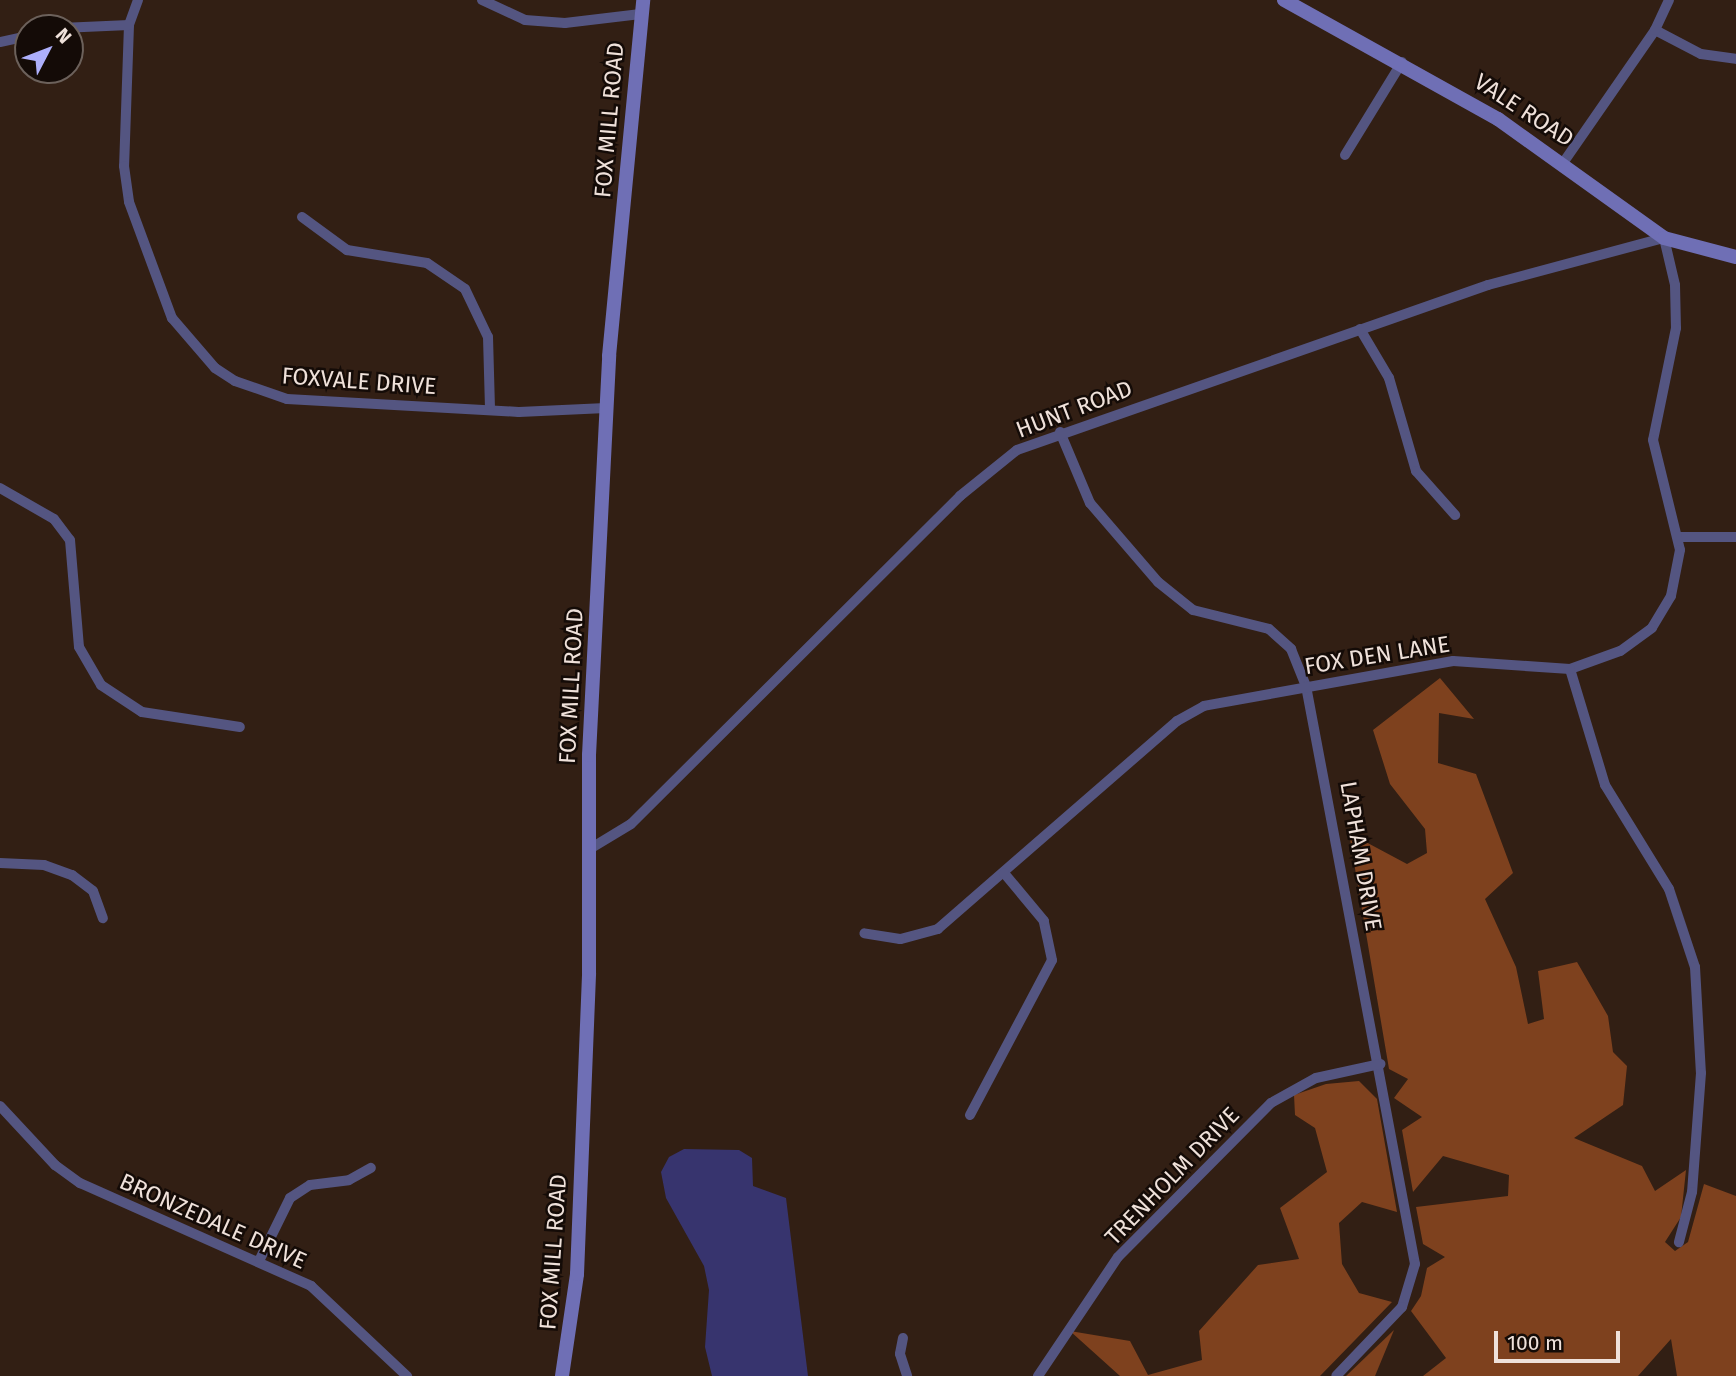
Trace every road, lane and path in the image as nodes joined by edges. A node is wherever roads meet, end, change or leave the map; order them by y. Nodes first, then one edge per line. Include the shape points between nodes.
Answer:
1 (138, 0) edge
2 (482, 0) edge
3 (1284, 0) edge
4 (1669, 0) edge
5 (642, 7) edge
6 (129, 25) junction
7 (84, 27) edge
8 (1654, 30) junction
9 (1736, 59) edge
10 (1402, 62) junction
11 (1345, 155) dead end
12 (1563, 163) junction
13 (302, 217) dead end
14 (1664, 238) junction
15 (1736, 257) edge
16 (1360, 329) junction
17 (491, 407) junction
18 (606, 408) junction
19 (1060, 432) junction
20 (0, 488) edge
21 (1455, 515) dead end
22 (1679, 537) junction
23 (1736, 537) edge
24 (1570, 669) junction
25 (1306, 686) junction
26 (240, 727) dead end
27 (588, 850) junction
28 (0, 863) edge
29 (1004, 873) junction
30 (103, 918) dead end
31 (864, 933) dead end
32 (1380, 1064) junction
33 (0, 1105) edge
34 (970, 1115) dead end
35 (371, 1168) dead end
36 (1679, 1242) dead end
37 (260, 1259) junction
38 (904, 1338) dead end
39 (407, 1376) edge
40 (562, 1376) edge
41 (907, 1376) edge
42 (1038, 1376) edge
43 (1336, 1376) edge

1 - 6 street, FOXVALE DRIVE
2 - 5 street via 525,20 565,23
3 - 10 main road, VALE ROAD
4 - 8 street
5 - 18 main road, FOX MILL ROAD
6 - 7 street
6 - 17 street, FOXVALE DRIVE via 124,166 129,202 172,318 197,350 235,381 287,399
8 - 9 street via 1701,54
8 - 12 street
10 - 11 street
10 - 12 main road, VALE ROAD
12 - 14 main road, VALE ROAD
13 - 17 street via 347,250 427,263 465,289 488,337
14 - 15 main road, VALE ROAD
14 - 16 street, HUNT ROAD via 1488,285
14 - 22 street, FOX DEN LANE via 1675,285 1676,328 1653,440
16 - 19 street, HUNT ROAD
16 - 21 street via 1389,378 1408,455 1419,478
17 - 18 street, FOXVALE DRIVE via 519,412
18 - 27 main road, FOX MILL ROAD
19 - 25 street, LAPHAM DRIVE via 1090,503 1157,582 1193,610 1269,629 1291,649
19 - 27 street, HUNT ROAD via 1017,450 983,474 631,824
20 - 26 street via 54,519 70,540 77,640 101,685 142,712
22 - 23 street
22 - 24 street, FOX DEN LANE via 1677,576 1659,620 1620,651
24 - 25 street, FOX DEN LANE via 1453,661
24 - 36 street via 1605,785 1668,889 1695,967 1701,1073 1692,1192
25 - 29 street, FOX DEN LANE via 1190,712
25 - 32 street, LAPHAM DRIVE
27 - 40 main road, FOX MILL ROAD via 577,1289
28 - 30 street via 36,864 72,875 93,891
29 - 31 street, FOX DEN LANE via 931,933 900,939
29 - 34 street via 1044,920 1052,960
32 - 42 street, TRENHOLM DRIVE via 1316,1078 1271,1103 1118,1257
32 - 43 street, LAPHAM DRIVE via 1414,1277 1402,1307
33 - 37 street, BRONZEDALE DRIVE via 55,1165 80,1183
35 - 37 street via 349,1180 310,1185 290,1198
37 - 39 street, BRONZEDALE DRIVE via 335,1304
38 - 41 street via 900,1354

